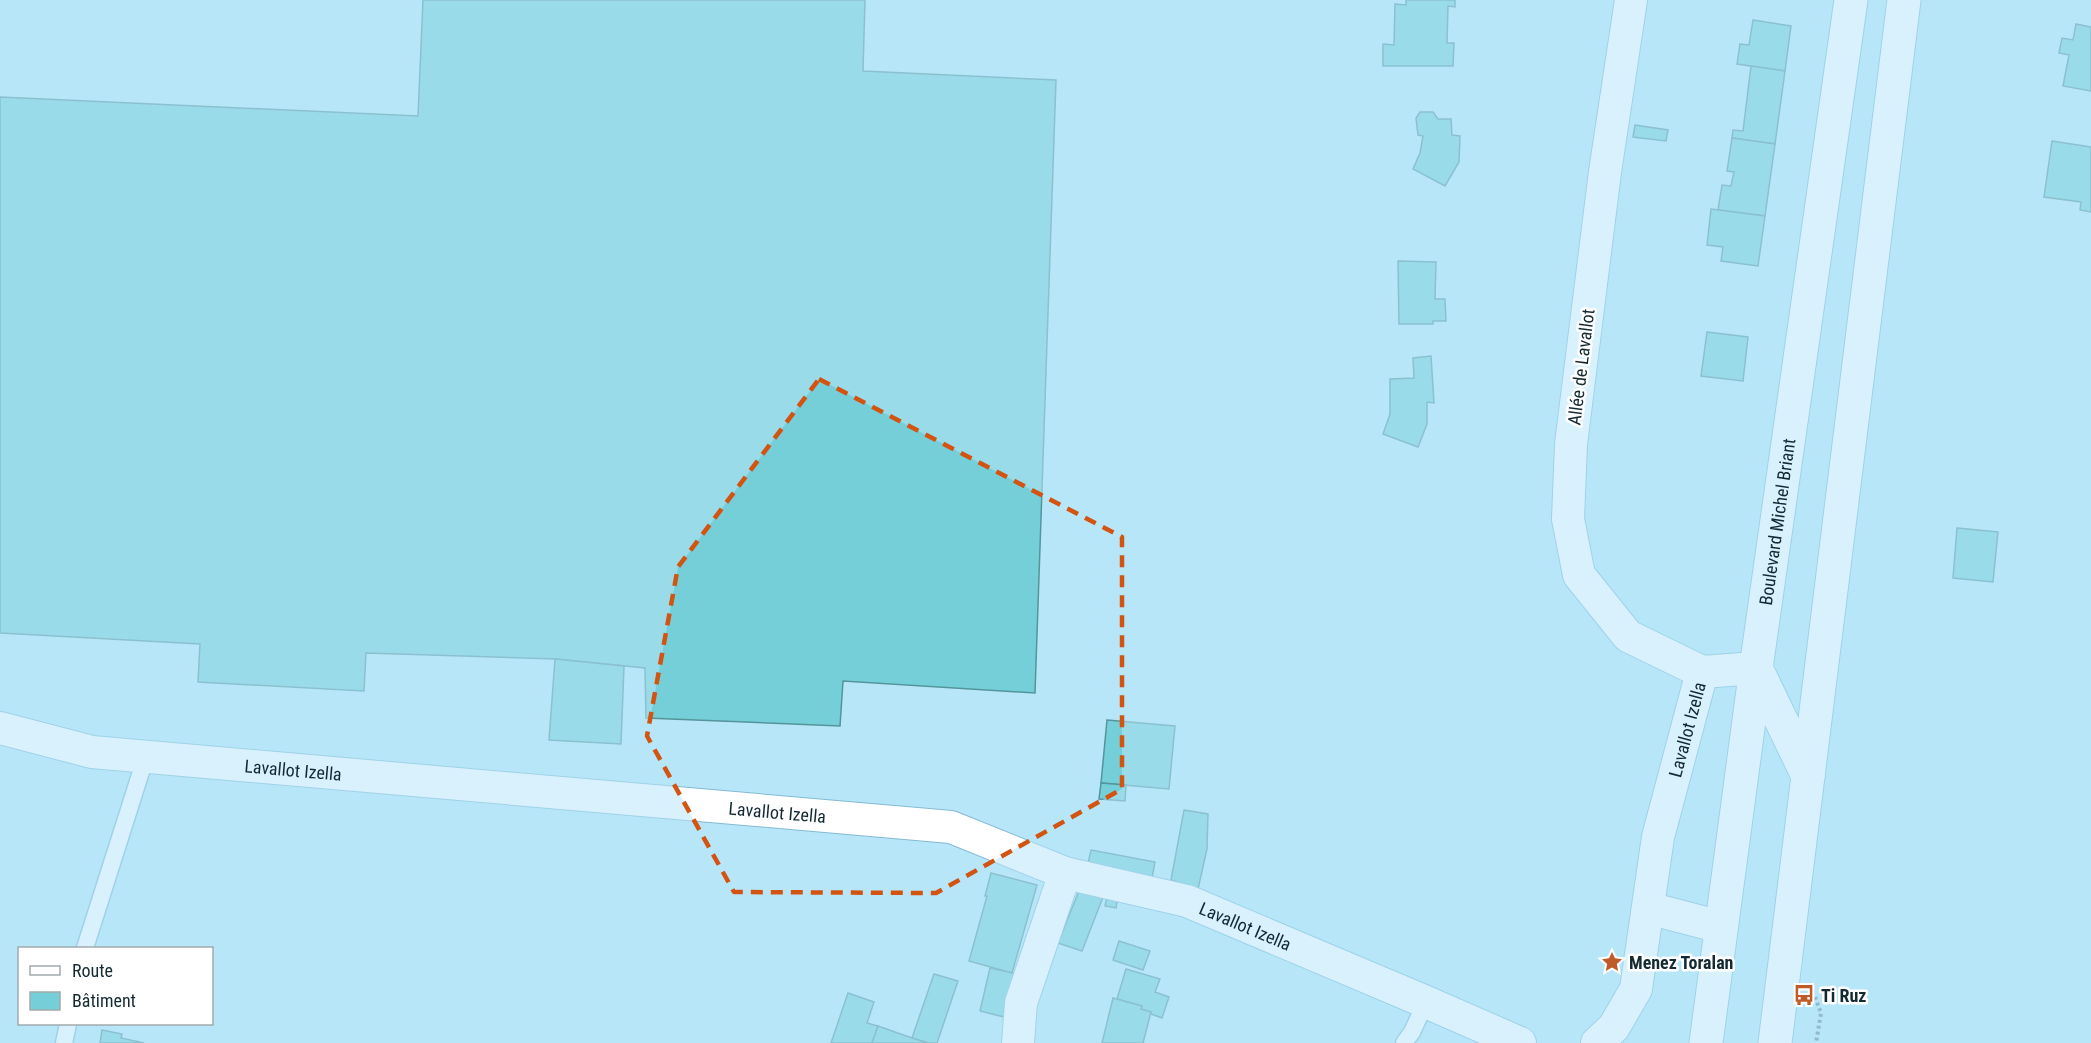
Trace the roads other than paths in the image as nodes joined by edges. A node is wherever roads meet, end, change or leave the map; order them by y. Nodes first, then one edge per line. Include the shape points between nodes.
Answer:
1 (1631, 0) edge
2 (1851, 0) edge
3 (1904, 0) edge
4 (1756, 668) junction
5 (1702, 672) junction
6 (0, 728) edge
7 (146, 756) junction
8 (1808, 776) junction
9 (1065, 873) junction
10 (1648, 908) junction
11 (1721, 927) junction
12 (85, 947) edge
13 (1426, 1002) junction
14 (68, 1025) edge
15 (64, 1043) edge
16 (1018, 1043) edge
17 (1404, 1043) edge
18 (1520, 1043) edge
19 (1597, 1043) edge
20 (1706, 1043) edge
21 (1775, 1043) edge

1 - 5 street, Allée de Lavallot via 1571,444 1568,519 1579,575 1628,636
2 - 4 main road, Boulevard Michel Briant
3 - 8 main road
4 - 5 street, Lavallot Izella
4 - 8 main road
4 - 11 main road, Boulevard Michel Briant
5 - 10 street, Lavallot Izella via 1658,837
6 - 7 street, Lavallot Izella via 92,752
7 - 9 street, Lavallot Izella via 951,826
7 - 12 lane
8 - 21 main road
9 - 13 street, Lavallot Izella via 1187,902
9 - 16 street via 1020,1003
10 - 11 street
10 - 19 street, Lavallot Izella via 1636,989 1614,1027
11 - 20 main road, Boulevard Michel Briant
13 - 17 lane
13 - 18 street, Lavallot Izella
14 - 15 lane

